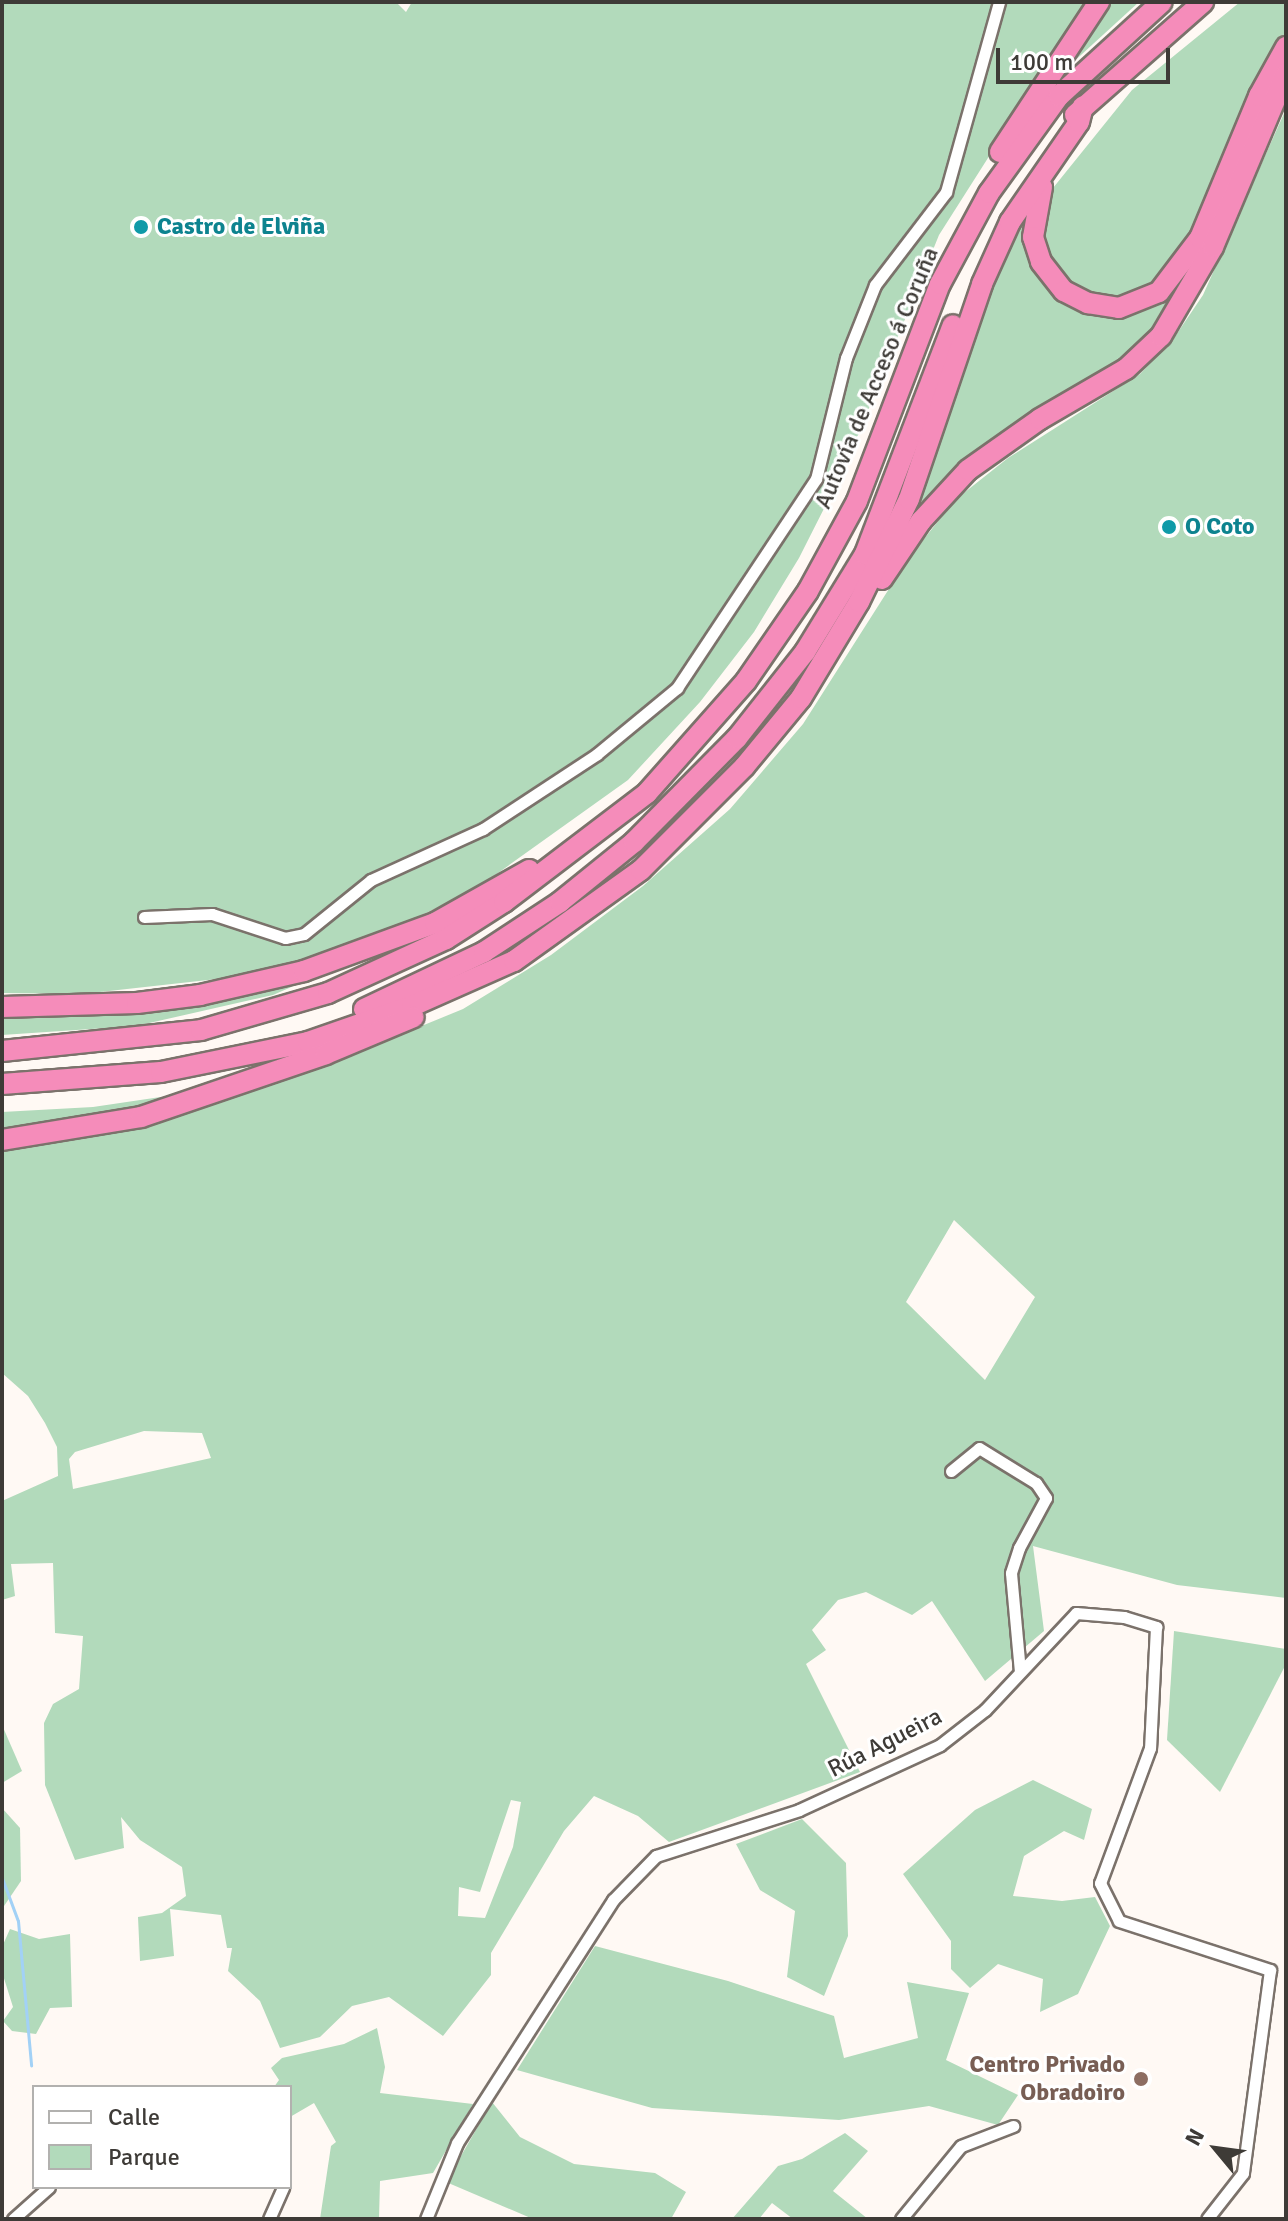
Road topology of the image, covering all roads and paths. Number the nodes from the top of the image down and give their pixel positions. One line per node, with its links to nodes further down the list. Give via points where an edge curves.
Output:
1 (999, 2): 12 (street, via 946,192 875,285 846,358 816,479 677,688 597,754 483,829 371,880 304,934 285,938 212,914)
2 (1099, 2): 9 (highway, via 967,205 946,247)
3 (1162, 2): 9 (highway, Autovía de Acceso á Coruña, via 1094,59 1022,143)
4 (1203, 2): 6 (highway, Autovía de Acceso á Coruña)
5 (1286, 47): 6 (highway, via 1189,258 1159,292 1119,308 1088,303 1052,279 1033,237 1034,211 1054,165 1120,86)
6 (1138, 54): 8 (highway, Autovía de Acceso á Coruña)
7 (1286, 74): 10 (highway, via 1213,247 1161,336 1126,369 1001,445 944,494)
8 (1083, 106): 10 (highway, Autovía de Acceso á Coruña, via 1079,122 1010,222 982,284 909,499 859,602); 16 (highway, Autovía de Acceso á Coruña, via 1029,172 966,291 865,554 805,652 737,738 634,842 560,902 484,952 404,993)
9 (940, 284): 11 (highway, Autovía de Acceso á Coruña, via 857,501 808,591 746,681)
10 (801, 698): 13 (highway, Autovía de Acceso á Coruña, via 744,767 641,870)
11 (647, 793): 14 (highway, via 478,900 348,958 200,995 70,1008); 15 (highway, Autovía de Acceso á Coruña, via 584,846 493,910 446,939 328,993 201,1030)
12 (144, 917)
13 (514, 961): 16 (highway, Autovía de Acceso á Coruña, via 412,1006 308,1042); 18 (highway, via 456,998 392,1028 231,1089 141,1117)
14 (2, 1007)
15 (2, 1051)
16 (213, 1062): 17 (highway, Autovía de Acceso á Coruña, via 161,1072)
17 (2, 1084)
18 (2, 1140)
19 (951, 1471): 20 (street, via 979,1448 1036,1483 1046,1498 1011,1573)
20 (1020, 1672): 26 (street, Rúa Agueira, via 985,1710 940,1745 799,1810 656,1856 613,1900 457,2143); 28 (street, Rúa Agueira, via 1076,1613 1124,1617 1156,1627 1150,1748 1100,1883 1119,1921 1270,1970 1243,2173)
21 (1013, 2126): 27 (street, via 961,2146)
22 (47, 2189): 24 (street)
23 (282, 2189): 25 (street)
24 (13, 2219)
25 (269, 2219)
26 (426, 2219)
27 (901, 2219)
28 (1207, 2219)

